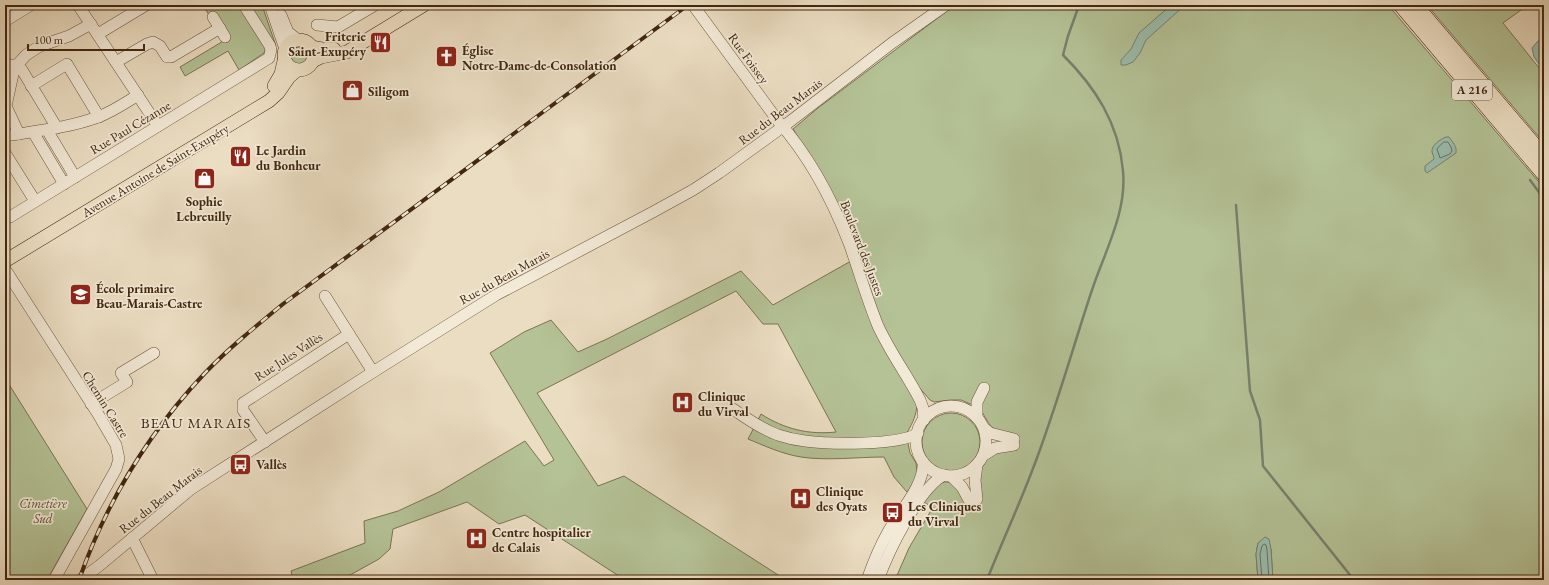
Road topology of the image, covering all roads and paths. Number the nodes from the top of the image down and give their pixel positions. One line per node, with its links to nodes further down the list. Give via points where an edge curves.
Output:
1 (30, 5): 15 (street)
2 (78, 5): 16 (street)
3 (146, 5): 18 (street)
4 (244, 5): 30 (street, Rue Paul Cézanne, via 271,54 264,61)
5 (270, 5): 21 (street)
6 (278, 5): 19 (street, via 288,32)
7 (376, 5): 17 (street, via 338,27)
8 (412, 5): 20 (main road, via 345,46 326,50)
9 (424, 5): 22 (main road, via 347,52)
10 (693, 5): 31 (street, Rue Foissey)
11 (946, 5): 31 (street, Rue du Beau Marais)
12 (1401, 5): 38 (highway, A 216)
13 (1415, 5): 37 (highway, A 216)
14 (213, 17): 23 (street, via 222,33 171,57 167,57 160,46 153,42)
15 (5, 21)
16 (91, 24): 18 (street); 25 (street, via 69,36 40,46)
17 (317, 26)
18 (98, 34): 23 (street)
19 (298, 40): 20 (main road); 21 (main road, via 291,42)
20 (311, 47): 22 (main road)
21 (284, 55): 26 (main road, via 290,68); 43 (main road, Avenue Antoine de Saint-Exupéry, via 279,79 263,96 33,237)
22 (313, 61): 26 (main road, via 306,68)
23 (116, 62): 28 (street)
24 (5, 65): 25 (street)
25 (17, 65): 27 (street); 34 (street, via 6,106)
26 (296, 70): 44 (main road, Avenue Antoine de Saint-Exupéry, via 269,101)
27 (31, 86): 29 (street, via 68,64); 32 (street)
28 (138, 95): 29 (street); 30 (street)
29 (99, 117): 32 (street)
30 (158, 126): 39 (street, Rue Paul Cézanne)
31 (783, 127): 49 (street, Rue du Beau Marais, via 693,190 496,295); 50 (street, Boulevard des Justes, via 804,155 827,195 849,245 882,335)
32 (52, 129): 33 (street); 39 (street)
33 (33, 132): 34 (street); 40 (street)
34 (19, 134): 35 (street)
35 (5, 136)
36 (5, 153): 41 (street)
37 (1544, 157)
38 (1544, 174)
39 (76, 176): 40 (street, Rue Paul Cézanne)
40 (64, 184): 41 (street, Rue Paul Cézanne)
41 (35, 201): 42 (street, Rue Paul Cézanne)
42 (10, 217)
43 (5, 251)
44 (5, 261)
45 (5, 269): 51 (street, Chemin Castre)
46 (325, 296): 47 (street)
47 (348, 334): 49 (street); 59 (street, Rue Jules Vallès, via 243,403 244,410)
48 (154, 353): 51 (street, via 121,373 127,382)
49 (373, 372): 59 (street, Rue du Beau Marais)
50 (911, 384): 52 (street, Boulevard des Justes, via 927,401); 56 (street, Boulevard des Justes, via 922,404)
51 (91, 404): 67 (street, Chemin Castre, via 116,445 119,459 116,469)
52 (946, 407): 53 (street); 56 (street, via 933,412)
53 (961, 408): 55 (street); 55 (street, via 984,388 977,402)
54 (733, 409): 60 (street, via 763,428 792,439 820,442)
55 (977, 418): 57 (street)
56 (924, 420): 58 (street)
57 (984, 428): 61 (street); 61 (street, via 1014,442 995,448)
58 (918, 433): 60 (street, via 905,439); 62 (street, via 916,444)
59 (265, 442): 65 (street, Rue du Beau Marais, via 191,489)
60 (879, 442): 62 (street, via 907,446)
61 (984, 455): 63 (street)
62 (921, 457): 64 (street, via 932,470); 70 (street, via 923,470 919,482 883,541)
63 (977, 465): 64 (street, via 964,474); 64 (street, via 974,500)
64 (947, 476): 71 (street, via 930,486 906,521 887,556)
65 (132, 538): 66 (street, Rue du Beau Marais); 69 (street)
66 (92, 576): 68 (street, Rue du Beau Marais)
67 (54, 580)
68 (80, 580)
69 (154, 580)
70 (867, 580)
71 (878, 580)

